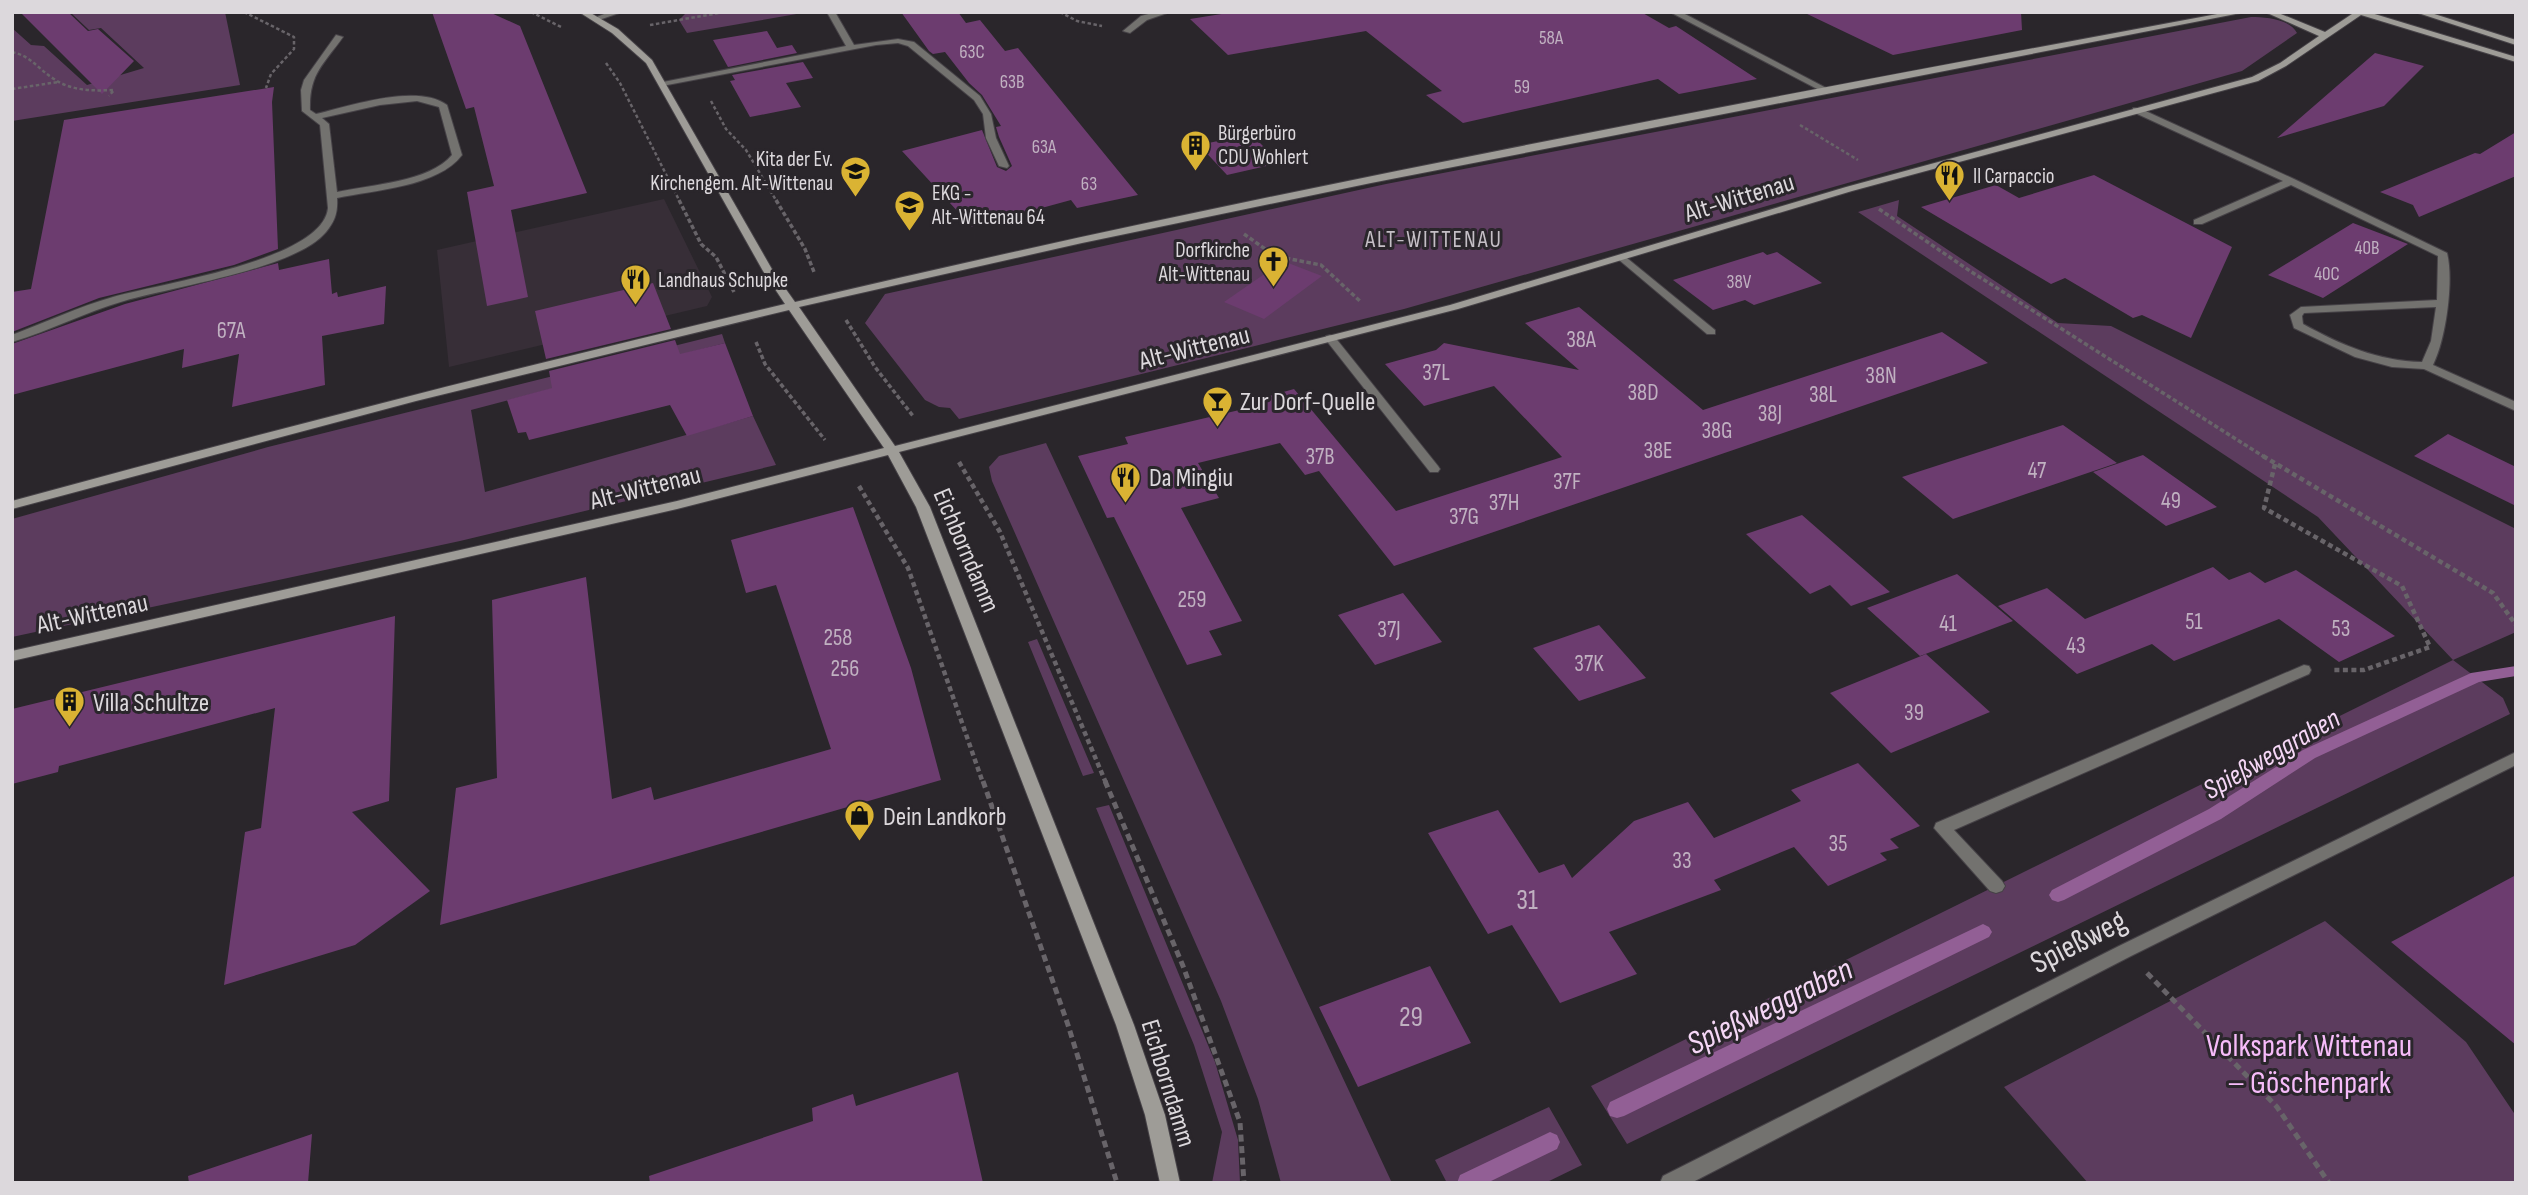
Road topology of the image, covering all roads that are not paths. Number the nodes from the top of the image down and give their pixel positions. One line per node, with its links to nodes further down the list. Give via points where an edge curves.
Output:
1 (583, 12): 10 (main road, Eichborndamm)
2 (618, 12): 10 (street)
3 (1166, 12): 11 (street, via 1144,18)
4 (1674, 12): 18 (street)
5 (2242, 12): 18 (main road)
6 (2269, 12): 12 (main road)
7 (2361, 12): 12 (main road, Alt-Wittenau); 16 (main road)
8 (2419, 12): 14 (main road)
9 (832, 14): 15 (street)
10 (597, 19): 17 (main road, Eichborndamm, via 634,46)
11 (1127, 31)
12 (2324, 35): 19 (main road, Alt-Wittenau, via 2282,67 2255,79)
13 (339, 37): 20 (street, via 305,90 306,111)
14 (2516, 43)
15 (851, 47): 17 (street); 21 (street, via 890,41 911,44 977,98 988,114 991,138)
16 (2516, 60)
17 (662, 83): 27 (main road, Eichborndamm)
18 (1826, 90): 27 (main road, via 1232,210)
19 (2136, 110): 22 (street); 25 (main road, Alt-Wittenau)
20 (314, 117): 23 (street, via 324,124); 23 (street, via 410,98 438,101 457,155 448,167 419,177)
21 (1004, 166)
22 (2291, 181): 24 (street); 26 (street, via 2443,255)
23 (330, 196): 30 (street, via 332,215 320,234 289,253 118,299)
24 (2198, 222)
25 (1622, 257): 28 (street); 29 (main road, Alt-Wittenau)
26 (2442, 303): 31 (street, via 2435,352); 31 (street, via 2318,307 2296,315 2298,326 2339,349 2368,360)
27 (792, 306): 33 (main road, Eichborndamm); 35 (main road, via 245,441)
28 (1712, 332)
29 (1330, 338): 33 (main road, Alt-Wittenau); 34 (street)
30 (12, 339)
31 (2426, 366): 32 (street)
32 (2516, 407)
33 (891, 449): 36 (main road, Alt-Wittenau, via 677,505); 40 (main road, Eichborndamm, via 946,561 1125,1025 1155,1115)
34 (1434, 469)
35 (12, 505)
36 (12, 656)
37 (2304, 670): 39 (street, via 1942,828)
38 (2516, 758): 41 (street, Spießweg)
39 (1996, 886)
40 (1170, 1183)
41 (1670, 1183)

